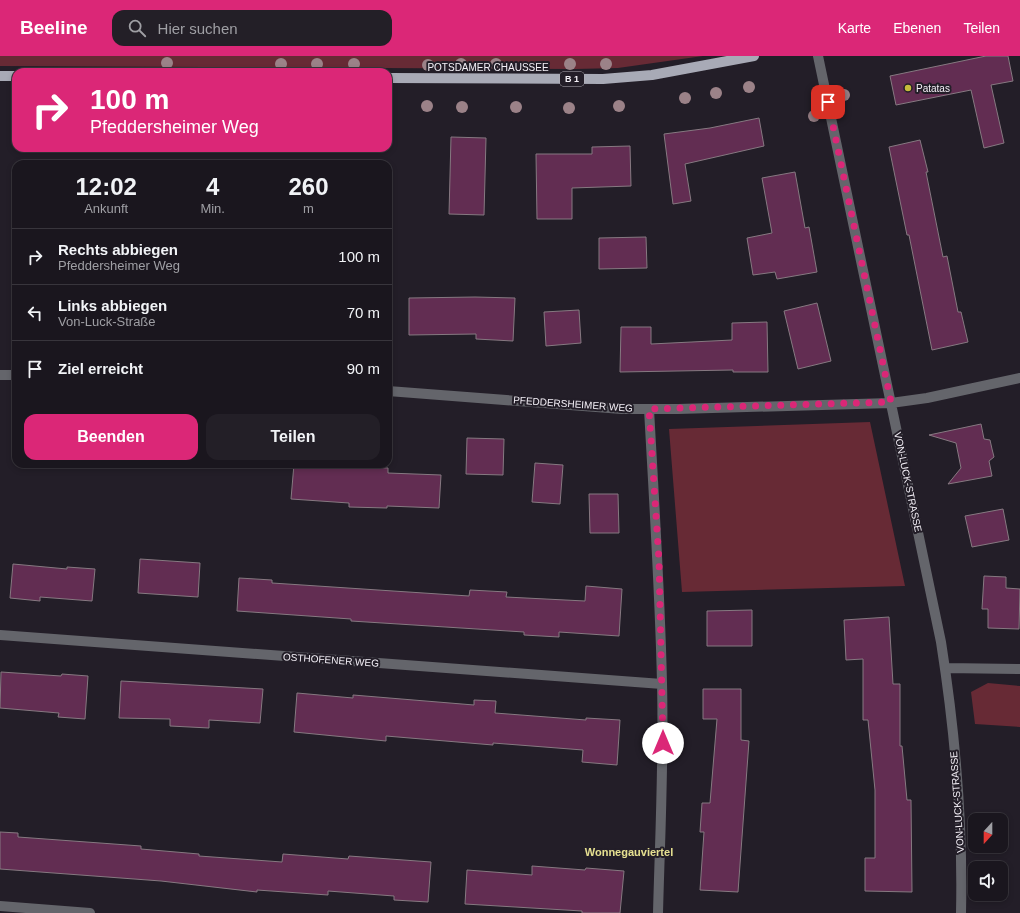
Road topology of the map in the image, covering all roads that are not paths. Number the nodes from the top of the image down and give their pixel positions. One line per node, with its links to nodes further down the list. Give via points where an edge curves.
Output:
1 (754, 56): 5 (main road, POTSDAMER CHAUSSEE / B 1, via 652,75 603,78)
2 (818, 56): 10 (street, VON-LUCK-STRASSE)
3 (0, 76): 4 (main road)
4 (12, 76)
5 (392, 78)
6 (0, 375): 7 (street)
7 (12, 375)
8 (1020, 378): 10 (street, PFEDDERSHEIMER WEG, via 927,398)
9 (392, 391): 11 (street, PFEDDERSHEIMER WEG)
10 (891, 402): 11 (street, PFEDDERSHEIMER WEG); 13 (street, VON-LUCK-STRASSE, via 927,568)
11 (649, 409): 15 (street, via 659,561)
12 (0, 635): 15 (street, OSTHOFENER WEG)
13 (945, 668): 14 (street); 19 (street, VON-LUCK-STRASSE, via 960,833)
14 (1020, 669)
15 (662, 684): 18 (street, via 663,759)
16 (0, 906): 17 (street)
17 (90, 913)
18 (658, 913)
19 (961, 913)

